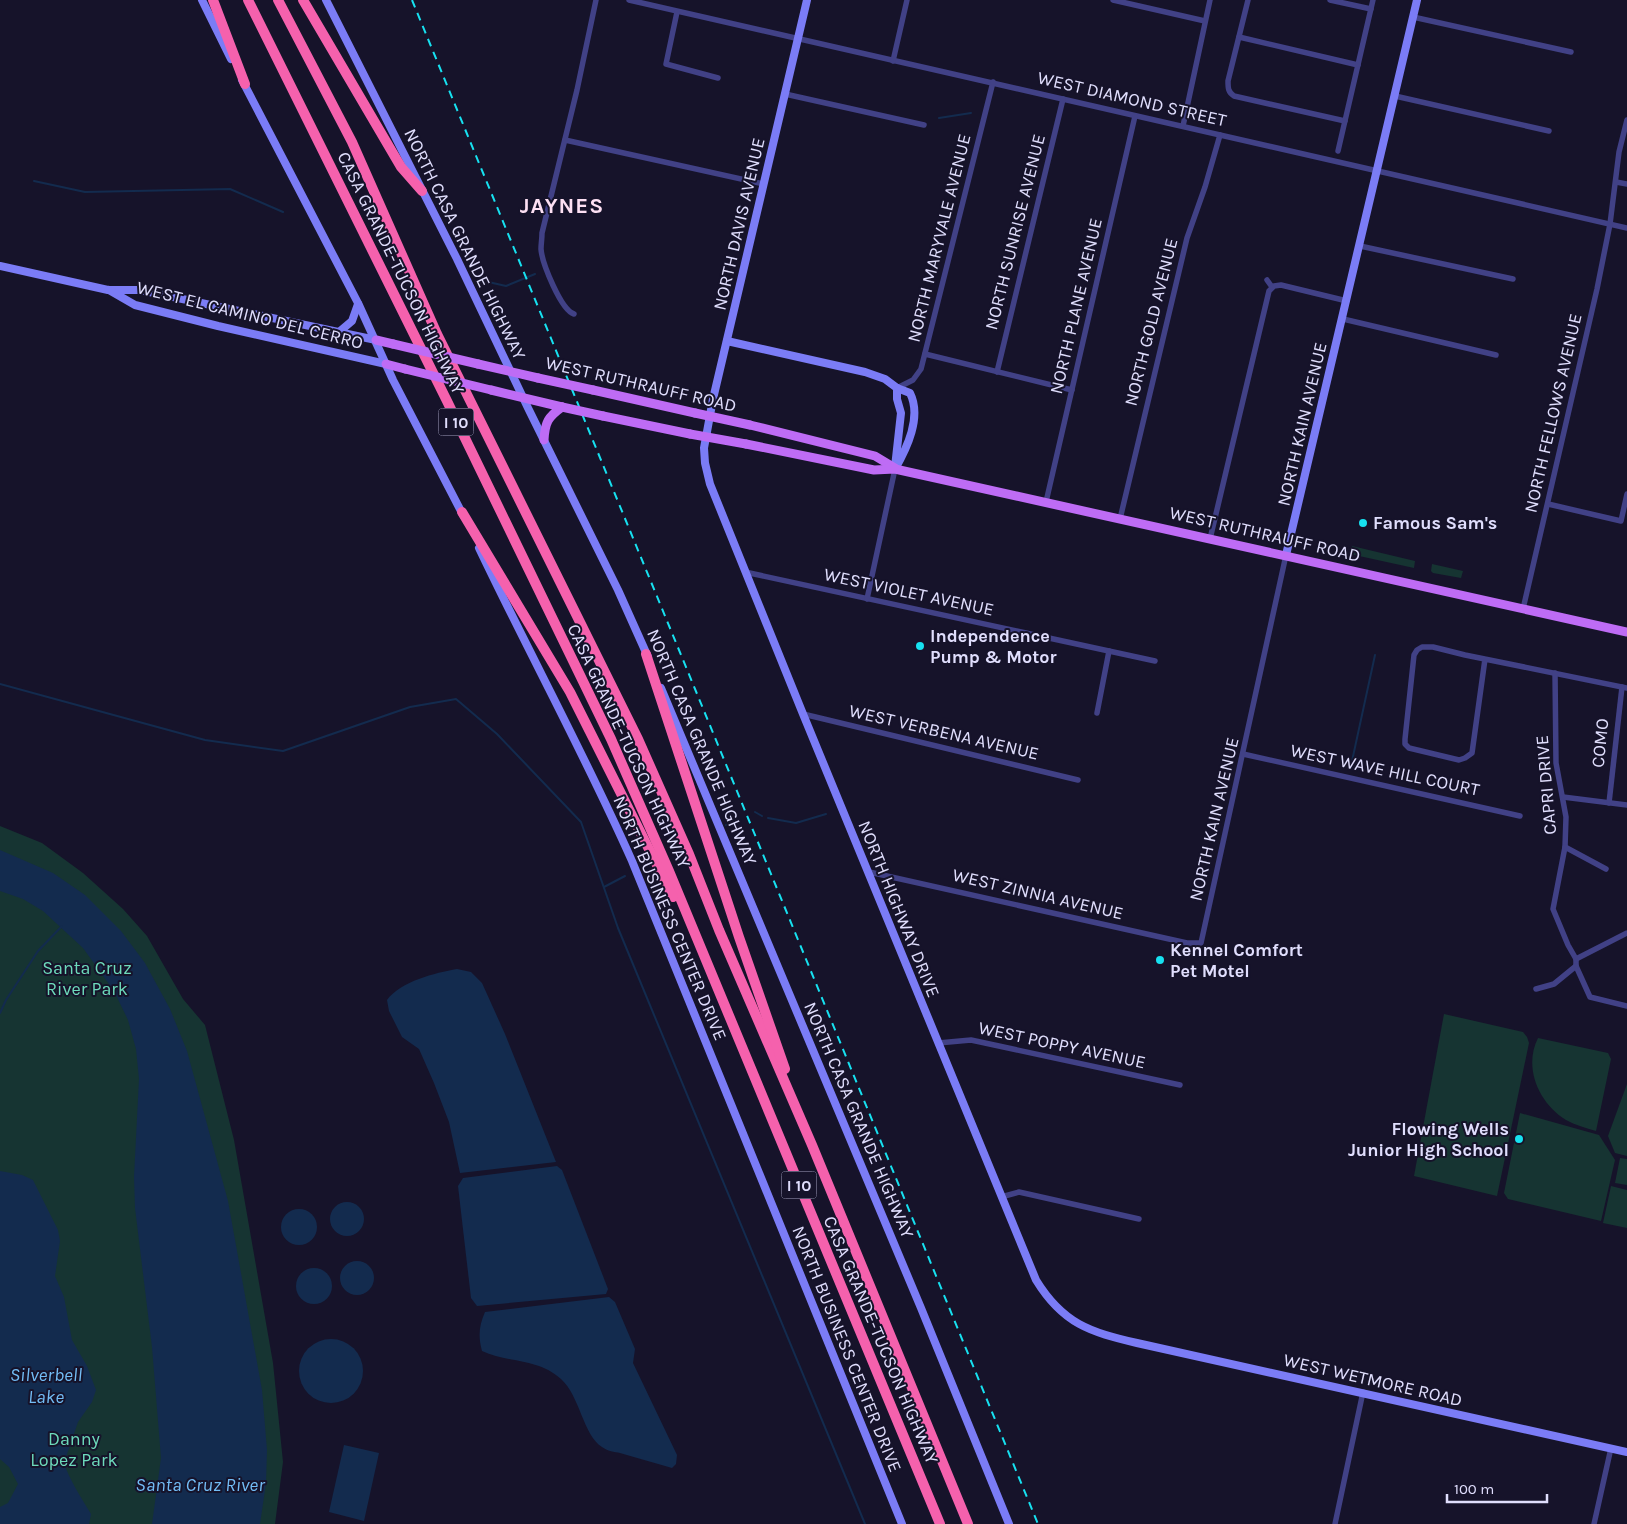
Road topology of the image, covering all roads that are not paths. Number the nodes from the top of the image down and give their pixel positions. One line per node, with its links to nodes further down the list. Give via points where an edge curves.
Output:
1 (202, 0): 28 (main road)
2 (213, 0): 28 (highway)
3 (248, 0): 104 (highway, CASA GRANDE-TUCSON HIGHWAY / I 10, via 611,739)
4 (278, 0): 110 (highway, CASA GRANDE-TUCSON HIGHWAY / I 10, via 352,142 437,334 638,739)
5 (303, 0): 45 (highway, via 401,167)
6 (326, 0): 45 (main road, NORTH CASA GRANDE HIGHWAY)
7 (596, 0): 39 (street)
8 (630, 0): 18 (street, WEST DIAMOND STREET)
9 (807, 0): 22 (main road, NORTH DAVIS AVENUE)
10 (907, 0): 24 (street)
11 (1113, 0): 20 (street)
12 (1210, 0): 20 (street)
13 (1248, 0): 21 (street)
14 (1330, 0): 17 (street)
15 (1373, 0): 17 (street)
16 (1418, 0): 19 (main road, NORTH KAIN AVENUE)
17 (1371, 9): 25 (street)
18 (677, 12): 22 (street, WEST DIAMOND STREET); 26 (street, via 666,64)
19 (1414, 17): 23 (street); 30 (main road, NORTH KAIN AVENUE)
20 (1205, 21): 36 (street)
21 (1239, 37): 25 (street); 34 (street, via 1228,81 1230,93)
22 (797, 39): 24 (street, WEST DIAMOND STREET); 29 (main road, NORTH DAVIS AVENUE)
23 (1571, 52)
24 (893, 61): 27 (street, WEST DIAMOND STREET)
25 (1358, 65): 34 (street)
26 (718, 78)
27 (993, 82): 31 (street, WEST DIAMOND STREET); 61 (street, NORTH MARYVALE AVENUE)
28 (245, 84): 55 (main road)
29 (785, 94): 35 (street); 43 (main road, NORTH DAVIS AVENUE)
30 (1395, 96): 37 (street); 41 (main road, NORTH KAIN AVENUE)
31 (1063, 99): 32 (street, WEST DIAMOND STREET); 65 (street, NORTH SUNRISE AVENUE)
32 (1135, 116): 36 (street, WEST DIAMOND STREET); 67 (street, NORTH PLANE AVENUE)
33 (1627, 120): 42 (street, NORTH FELLOWS AVENUE)
34 (1345, 121): 40 (street)
35 (924, 125)
36 (1183, 126): 38 (street, WEST DIAMOND STREET)
37 (1549, 130)
38 (1220, 135): 41 (street, WEST DIAMOND STREET); 77 (street, NORTH GOLD AVENUE, via 1206,188 1186,238)
39 (565, 140): 43 (street); 56 (street, via 542,233 541,250 544,264 563,304 569,313)
40 (1338, 151)
41 (1377, 171): 46 (street, WEST DIAMOND STREET); 48 (main road, NORTH KAIN AVENUE)
42 (1616, 182): 44 (street); 46 (street, NORTH FELLOWS AVENUE)
43 (764, 184): 60 (main road, NORTH DAVIS AVENUE)
44 (1627, 184)
45 (422, 191): 64 (main road, NORTH CASA GRANDE HIGHWAY)
46 (1610, 224): 47 (street, WEST DIAMOND STREET); 75 (street, NORTH FELLOWS AVENUE)
47 (1627, 228)
48 (1360, 246): 50 (street); 54 (main road, NORTH KAIN AVENUE)
49 (0, 266): 53 (main road, WEST EL CAMINO DEL CERRO)
50 (1513, 279)
51 (1267, 280): 52 (street)
52 (1272, 288): 54 (street, via 1281,285); 78 (street, via 1268,293)
53 (108, 290): 58 (main road, WEST EL CAMINO DEL CERRO, via 140,290); 63 (main road, WEST EL CAMINO DEL CERRO, via 135,305)
54 (1347, 302): 57 (main road, NORTH KAIN AVENUE)
55 (358, 303): 58 (main road, via 352,321); 59 (main road)
56 (574, 314)
57 (1342, 319): 62 (street); 79 (main road, NORTH KAIN AVENUE)
58 (339, 332): 59 (main road, WEST EL CAMINO DEL CERRO)
59 (376, 340): 63 (main road, NORTH BUSINESS CENTER DRIVE); 64 (main road, WEST RUTHRAUFF ROAD, bridge)
60 (727, 341): 66 (main road, via 865,372 885,379); 71 (main road, NORTH DAVIS AVENUE)
61 (925, 354): 65 (street); 66 (street, NORTH MARYVALE AVENUE, via 916,378)
62 (1496, 356)
63 (386, 364): 68 (main road, WEST RUTHRAUFF ROAD, bridge); 76 (main road, NORTH BUSINESS CENTER DRIVE)
64 (512, 372): 68 (main road, NORTH CASA GRANDE HIGHWAY); 72 (main road, WEST RUTHRAUFF ROAD, bridge, via 875,456)
65 (997, 372): 67 (street)
66 (897, 388): 72 (main road, via 901,414); 72 (main road, via 910,393 914,409 907,449)
67 (1072, 390): 74 (street, NORTH PLANE AVENUE)
68 (523, 398): 69 (main road, WEST RUTHRAUFF ROAD); 70 (main road, NORTH CASA GRANDE HIGHWAY)
69 (557, 407): 70 (main road, via 548,418); 72 (main road, WEST RUTHRAUFF ROAD, bridge, via 874,470)
70 (544, 440): 85 (main road, NORTH CASA GRANDE HIGHWAY)
71 (704, 456): 80 (main road, NORTH HIGHWAY DRIVE, via 710,484)
72 (895, 469): 74 (main road, WEST RUTHRAUFF ROAD); 81 (street)
73 (1627, 494): 75 (street, via 1621,521)
74 (1046, 502): 77 (main road, WEST RUTHRAUFF ROAD)
75 (1548, 504): 82 (street, NORTH FELLOWS AVENUE)
76 (462, 512): 104 (highway, via 570,692); 117 (main road, NORTH BUSINESS CENTER DRIVE, via 608,806)
77 (1120, 518): 78 (main road, WEST RUTHRAUFF ROAD)
78 (1210, 539): 79 (main road, WEST RUTHRAUFF ROAD)
79 (1286, 555): 82 (main road, WEST RUTHRAUFF ROAD); 92 (street, NORTH KAIN AVENUE)
80 (745, 572): 81 (street, WEST VIOLET AVENUE); 91 (main road, NORTH HIGHWAY DRIVE)
81 (867, 599): 84 (street, WEST VIOLET AVENUE)
82 (1523, 609): 83 (main road, WEST RUTHRAUFF ROAD)
83 (1627, 632)
84 (1108, 651): 87 (street, WEST VIOLET AVENUE); 90 (street)
85 (646, 654): 110 (highway); 120 (main road, NORTH CASA GRANDE HIGHWAY)
86 (1485, 659): 86 (street, via 1473,749 1468,759 1459,760 1404,748 1414,655 1421,645); 88 (street)
87 (1155, 662)
88 (1555, 673): 89 (street); 94 (street, CAPRI DRIVE, via 1556,763)
89 (1624, 688): 95 (street, COMO)
90 (1096, 713)
91 (803, 714): 93 (street, WEST VERBENA AVENUE); 100 (main road, NORTH HIGHWAY DRIVE)
92 (1243, 754): 97 (street, WEST WAVE HILL COURT); 102 (street, NORTH KAIN AVENUE)
93 (1078, 780)
94 (1563, 797): 95 (street); 98 (street, CAPRI DRIVE)
95 (1609, 803): 96 (street)
96 (1627, 805)
97 (1520, 816)
98 (1565, 847): 99 (street); 103 (street, CAPRI DRIVE, via 1553,910)
99 (1606, 869)
100 (869, 872): 102 (street, WEST ZINNIA AVENUE, via 1187,943); 108 (main road, NORTH HIGHWAY DRIVE)
101 (1627, 933): 103 (street)
102 (1202, 943)
103 (1576, 959): 105 (street, CAPRI DRIVE)
104 (708, 964): 118 (highway, CASA GRANDE-TUCSON HIGHWAY / I 10)
105 (1576, 966): 106 (street, via 1554,984); 107 (street, CAPRI DRIVE, via 1590,997)
106 (1536, 990)
107 (1627, 1006)
108 (938, 1043): 109 (street, WEST POPPY AVENUE, via 970,1040); 111 (main road, NORTH HIGHWAY DRIVE)
109 (1180, 1085)
110 (802, 1122): 119 (highway, CASA GRANDE-TUCSON HIGHWAY / I 10)
111 (1001, 1197): 112 (street, via 1019,1192); 113 (main road, NORTH HIGHWAY DRIVE, via 1036,1280 1049,1300 1092,1332)
112 (1139, 1219)
113 (1113, 1337): 114 (main road, WEST WETMORE ROAD)
114 (1363, 1392): 115 (main road, WEST WETMORE ROAD); 121 (street)
115 (1611, 1448): 116 (main road, WEST WETMORE ROAD); 122 (street)
116 (1627, 1452)
117 (902, 1524)
118 (940, 1524)
119 (968, 1524)
120 (1009, 1524)
121 (1335, 1524)
122 (1594, 1524)

